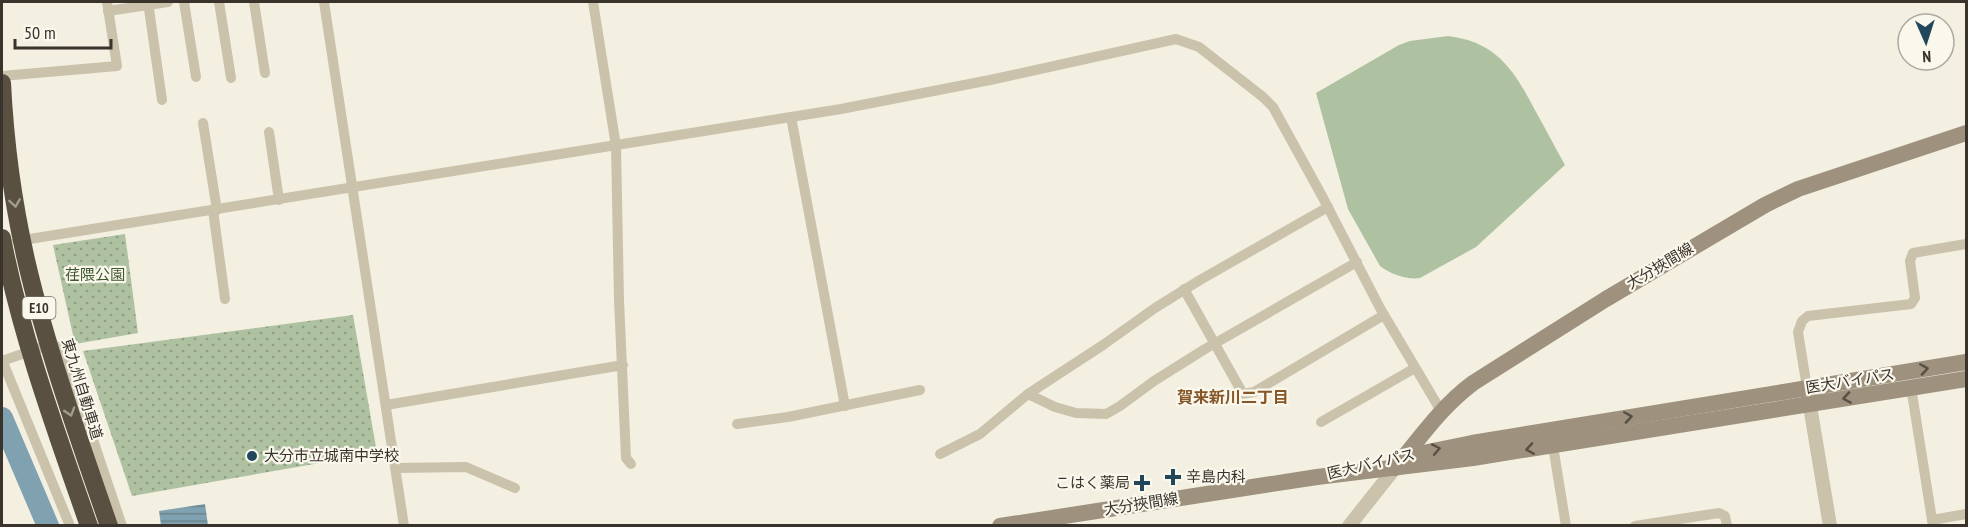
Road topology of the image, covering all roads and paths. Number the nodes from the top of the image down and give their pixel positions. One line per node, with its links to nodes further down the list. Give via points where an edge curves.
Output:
1 (168, 2): 7 (street)
2 (184, 2): 11 (street)
3 (219, 2): 12 (street)
4 (254, 2): 9 (street)
5 (324, 2): 20 (street)
6 (593, 2): 19 (street)
7 (148, 3): 8 (street); 14 (street)
8 (107, 6): 10 (street, via 117,66)
9 (266, 73)
10 (2, 76)
11 (196, 77)
12 (231, 78)
13 (2, 83): 57 (highway, 東九州自動車道 / E10, one-way to 57, bridge, via 11,176 27,264 70,416)
14 (162, 100)
15 (791, 117): 19 (street); 22 (street, via 990,80 1176,39 1199,46 1269,102); 42 (street)
16 (203, 123): 23 (street)
17 (269, 132): 21 (street)
18 (1966, 133): 43 (main road, 大分挾間線, via 1798,189 1765,205 1492,370)
19 (616, 146): 20 (street); 34 (street)
20 (352, 188): 21 (street); 41 (street)
21 (279, 200): 23 (street)
22 (1328, 207): 27 (street); 28 (street)
23 (215, 210): 25 (street); 29 (street)
24 (2, 238): 56 (highway, E10, bridge, via 18,308)
25 (2, 243)
26 (1966, 244): 40 (street, via 1913,253 1910,261 1916,298 1911,304 1808,316 1802,321 1798,332)
27 (1357, 262): 30 (street); 31 (street)
28 (1184, 290): 31 (street); 39 (street)
29 (225, 299)
30 (1384, 315): 31 (street, via 1247,394 1243,394); 35 (street)
31 (1215, 344): 39 (street, via 1106,414 1076,413)
32 (2, 361): 55 (street); 58 (street, via 48,345 64,353)
33 (1966, 362): 40 (main road, 医大バイパス, one-way to 33)
34 (623, 365): 41 (street); 49 (street, via 626,458)
35 (1416, 368): 43 (street); 44 (street)
36 (1966, 378): 37 (main road, 医大バイパス)
37 (1911, 387): 40 (main road, 医大バイパス, one-way to 40); 54 (street)
38 (920, 390): 42 (street)
39 (1028, 394): 47 (street, via 980,434)
40 (1809, 396): 46 (main road, 医大バイパス); 65 (street)
41 (386, 405): 50 (street)
42 (845, 406): 45 (street)
43 (1441, 411): 48 (main road, 大分挾間線)
44 (1322, 422)
45 (737, 424)
46 (1552, 438): 48 (main road, 医大バイパス, via 1472,442); 62 (street)
47 (939, 454)
48 (1400, 462): 51 (main road, 医大バイパス); 61 (street)
49 (630, 464)
50 (396, 468): 52 (street, via 466,467); 59 (street)
51 (1317, 477): 60 (main road, 大分挾間線)
52 (515, 488)
53 (1966, 514): 54 (street)
54 (1932, 523)
55 (70, 525)
56 (89, 525)
57 (109, 525)
58 (122, 525)
59 (404, 525)
60 (1000, 525)
61 (1349, 525)
62 (1566, 525)
63 (1635, 525): 64 (street, via 1719,513 1725,516)
64 (1727, 525)
65 (1830, 525)

